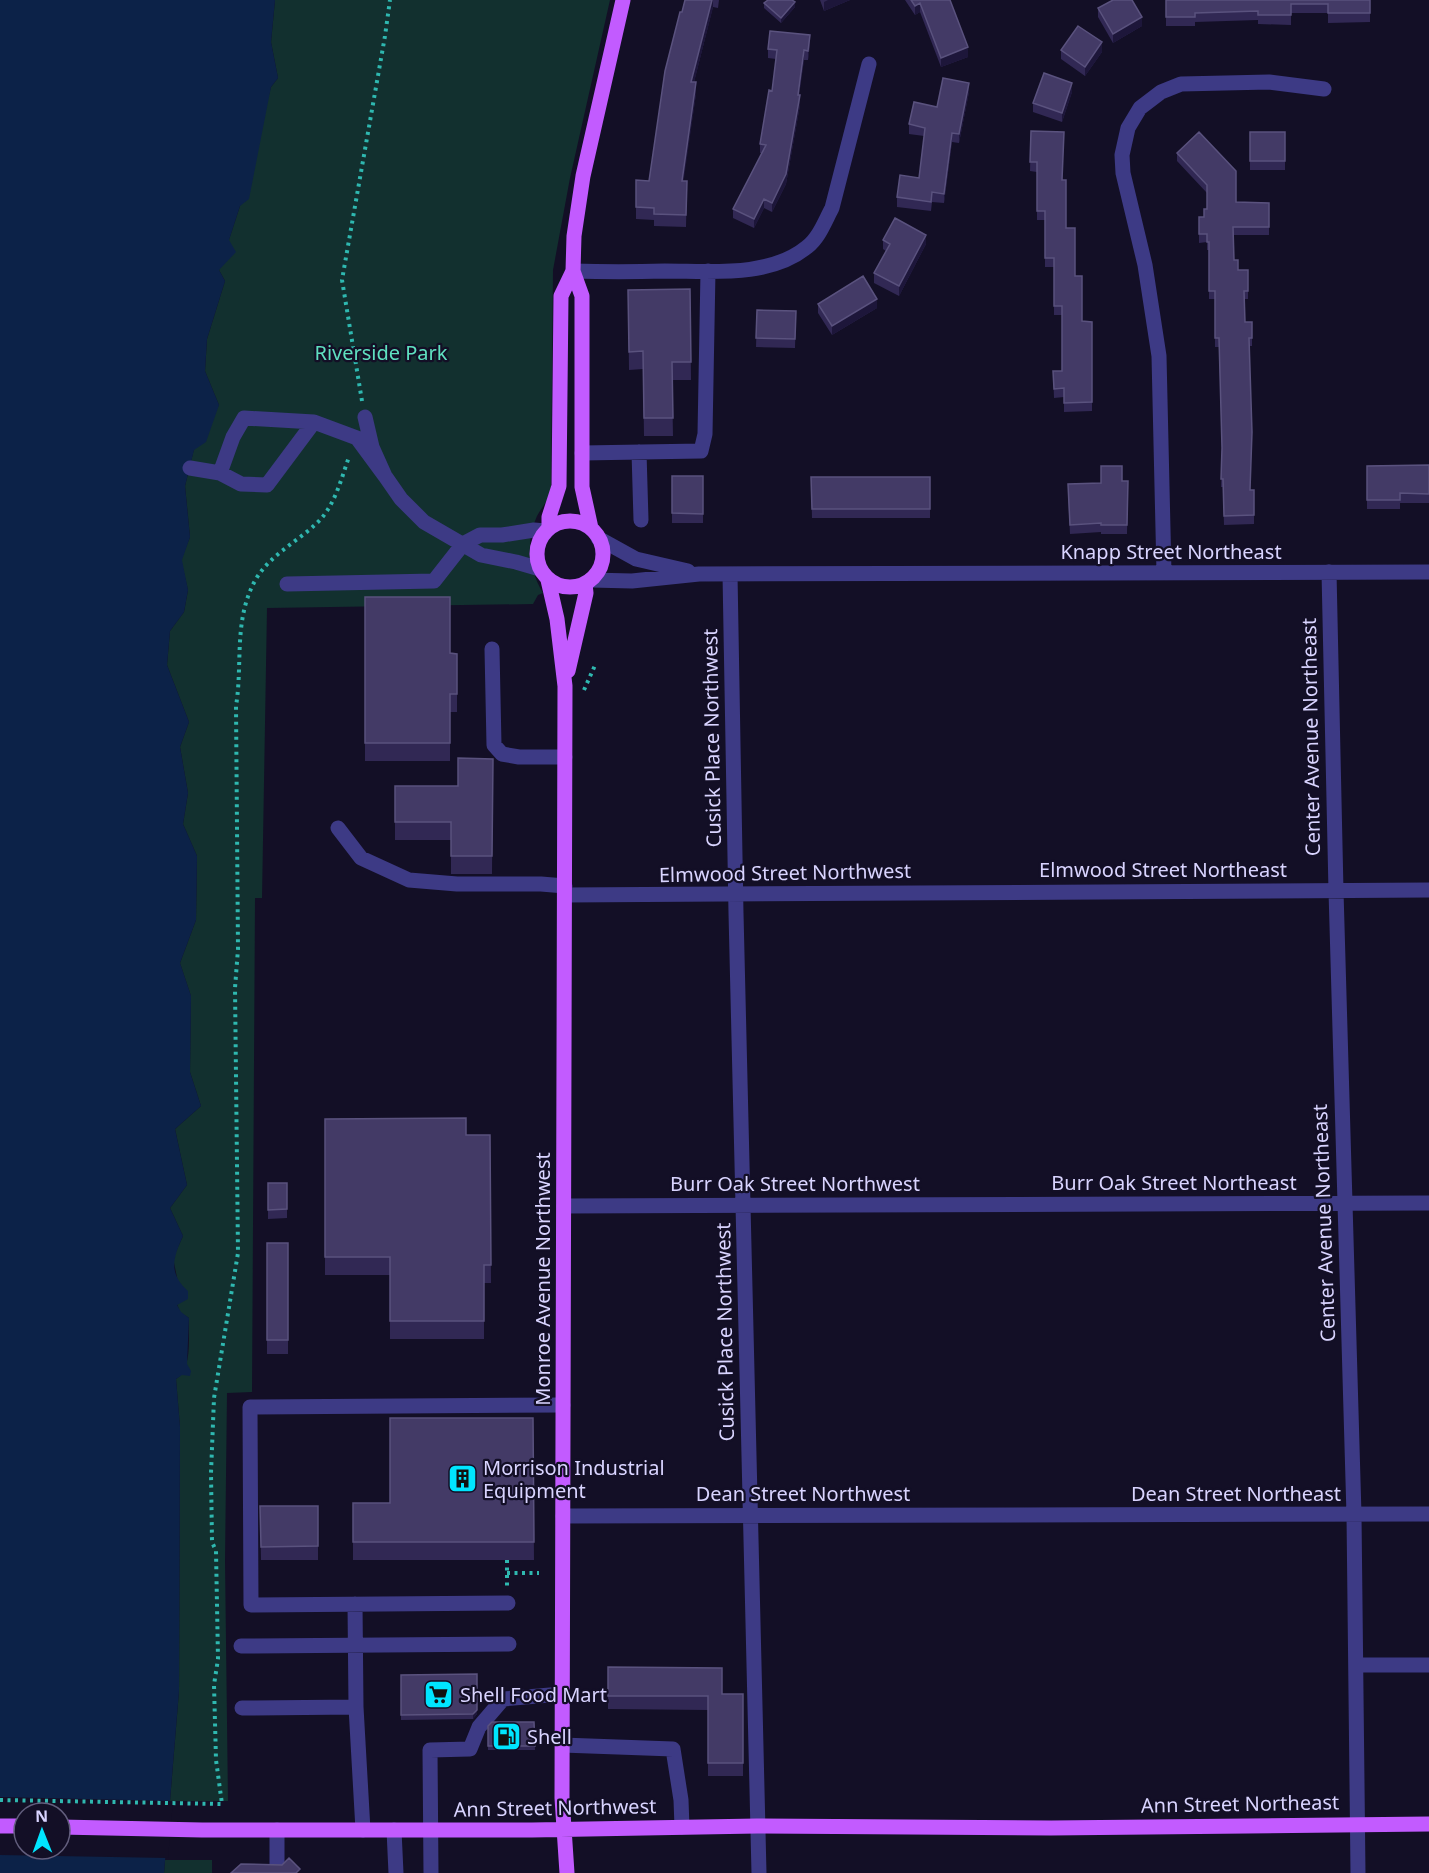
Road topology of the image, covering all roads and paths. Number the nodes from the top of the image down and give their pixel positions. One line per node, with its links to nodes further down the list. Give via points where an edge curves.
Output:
1 (390, 0): 7 (path, via 342,280)
2 (623, 0): 5 (main road, via 583,176)
3 (869, 64): 6 (street, via 832,208 809,246 789,259 764,266)
4 (1324, 89): 22 (street, via 1269,82 1181,84 1161,92 1140,108 1128,128 1123,173 1145,265 1159,356)
5 (573, 271): 6 (street); 11 (main road, via 561,296); 12 (main road, via 582,296)
6 (708, 272): 10 (street, via 705,434 701,451)
7 (365, 417): 15 (street, via 372,447)
8 (315, 422): 9 (street); 14 (street, via 267,485 241,484); 14 (street, via 244,418 232,437)
9 (357, 438): 15 (street); 62 (path, via 331,504 318,522 275,556 256,579 244,606 240,634 235,988 238,1253 214,1398 211,1473 218,1659 214,1685 216,1760 222,1804)
10 (639, 452): 12 (street); 16 (street)
11 (560, 453): 12 (main road); 17 (main road, via 560,486)
12 (582, 453): 18 (main road, via 582,494)
13 (190, 468): 14 (street)
14 (220, 473)
15 (385, 476): 19 (street, via 424,522)
16 (641, 520)
17 (547, 530): 18 (main road, via 575,521); 19 (street, via 480,535); 25 (main road, via 537,546 537,562)
18 (595, 533): 23 (street, via 636,558); 26 (main road, via 603,555 602,565)
19 (463, 544): 25 (street, via 481,555 516,562); 27 (street, via 434,581)
20 (1329, 572): 21 (street, Knapp Street Northeast); 22 (street, Knapp Street Northeast); 34 (street, Center Avenue Northeast)
21 (1429, 572)
22 (1164, 573): 24 (street, Knapp Street Northeast)
23 (699, 574): 24 (street, Knapp Street Northeast); 26 (street)
24 (730, 574): 36 (street, Cusick Place Northwest)
25 (544, 575): 26 (main road, via 556,585 566,587); 29 (main road, Monroe Avenue Northwest, via 558,619)
26 (588, 582): 29 (main road, Monroe Avenue Northwest)
27 (287, 584)
28 (492, 649): 30 (street, via 494,745 502,754 519,757)
29 (565, 686): 30 (main road, Monroe Avenue Northwest)
30 (565, 757): 33 (main road, Monroe Avenue Northwest)
31 (338, 828): 33 (street, Elmwood Street Northwest, via 361,858 409,880)
32 (1429, 890): 34 (street, Elmwood Street Northeast)
33 (565, 891): 36 (street, Elmwood Street Northwest); 41 (main road, Monroe Avenue Northwest)
34 (1336, 891): 35 (street, Elmwood Street Northeast); 39 (street, Center Avenue Northeast)
35 (1006, 892): 36 (street, Elmwood Street Northwest)
36 (736, 895): 40 (street, Cusick Place Northwest)
37 (1429, 1203): 39 (street, Burr Oak Street Northeast)
38 (1026, 1204): 39 (street, Burr Oak Street Northeast); 40 (street, Burr Oak Street Northwest)
39 (1345, 1204): 46 (street, Center Avenue Northeast)
40 (743, 1205): 41 (street, Burr Oak Street Northwest); 45 (street, Cusick Place Northwest)
41 (564, 1206): 42 (main road, Monroe Avenue Northwest)
42 (563, 1405): 47 (main road, Monroe Avenue Northwest); 52 (street, via 250,1407 251,1605)
43 (1042, 1514): 45 (street, Dean Street Northwest); 46 (street, Dean Street Northeast)
44 (1429, 1514): 46 (street, Dean Street Northeast)
45 (750, 1515): 47 (street, Dean Street Northwest); 65 (street, Cusick Place Northwest)
46 (1354, 1515): 56 (street, Center Avenue Northeast)
47 (563, 1516): 58 (main road, Monroe Avenue Northwest)
48 (507, 1560): 49 (path)
49 (507, 1573): 50 (path); 51 (path)
50 (539, 1573)
51 (508, 1603): 52 (street)
52 (355, 1604): 54 (street)
53 (509, 1644): 54 (street)
54 (355, 1645): 55 (street); 59 (street)
55 (241, 1646)
56 (1356, 1665): 57 (street); 63 (street, Center Avenue Northeast)
57 (1429, 1665)
58 (562, 1694): 61 (main road, Monroe Avenue Northwest); 72 (street, via 503,1699 480,1727 470,1749 430,1750)
59 (356, 1707): 60 (street); 70 (street)
60 (242, 1708)
61 (562, 1745): 67 (street, via 673,1749); 73 (main road, Monroe Avenue Northwest)
62 (0, 1800)
63 (1357, 1824): 64 (main road, Ann Street Northeast); 68 (main road, Ann Street Northeast); 79 (street, Center Avenue Northeast)
64 (1429, 1824)
65 (757, 1826): 67 (main road, Ann Street Northwest); 68 (main road, Ann Street Northwest); 78 (street, Cusick Place Northwest)
66 (72, 1827): 69 (main road, Ann Street Northwest)
67 (682, 1827): 73 (main road, Ann Street Northwest)
68 (1051, 1828)
69 (277, 1830): 70 (main road, Ann Street Northwest); 74 (street)
70 (363, 1830): 71 (main road, Ann Street Northwest)
71 (394, 1830): 72 (main road, Ann Street Northwest); 75 (street)
72 (430, 1830): 73 (main road, Ann Street Northwest); 76 (street)
73 (564, 1830): 77 (main road, Monroe Avenue Northwest)
74 (279, 1873)
75 (396, 1873)
76 (431, 1873)
77 (567, 1873)
78 (759, 1873)
79 (1358, 1873)

